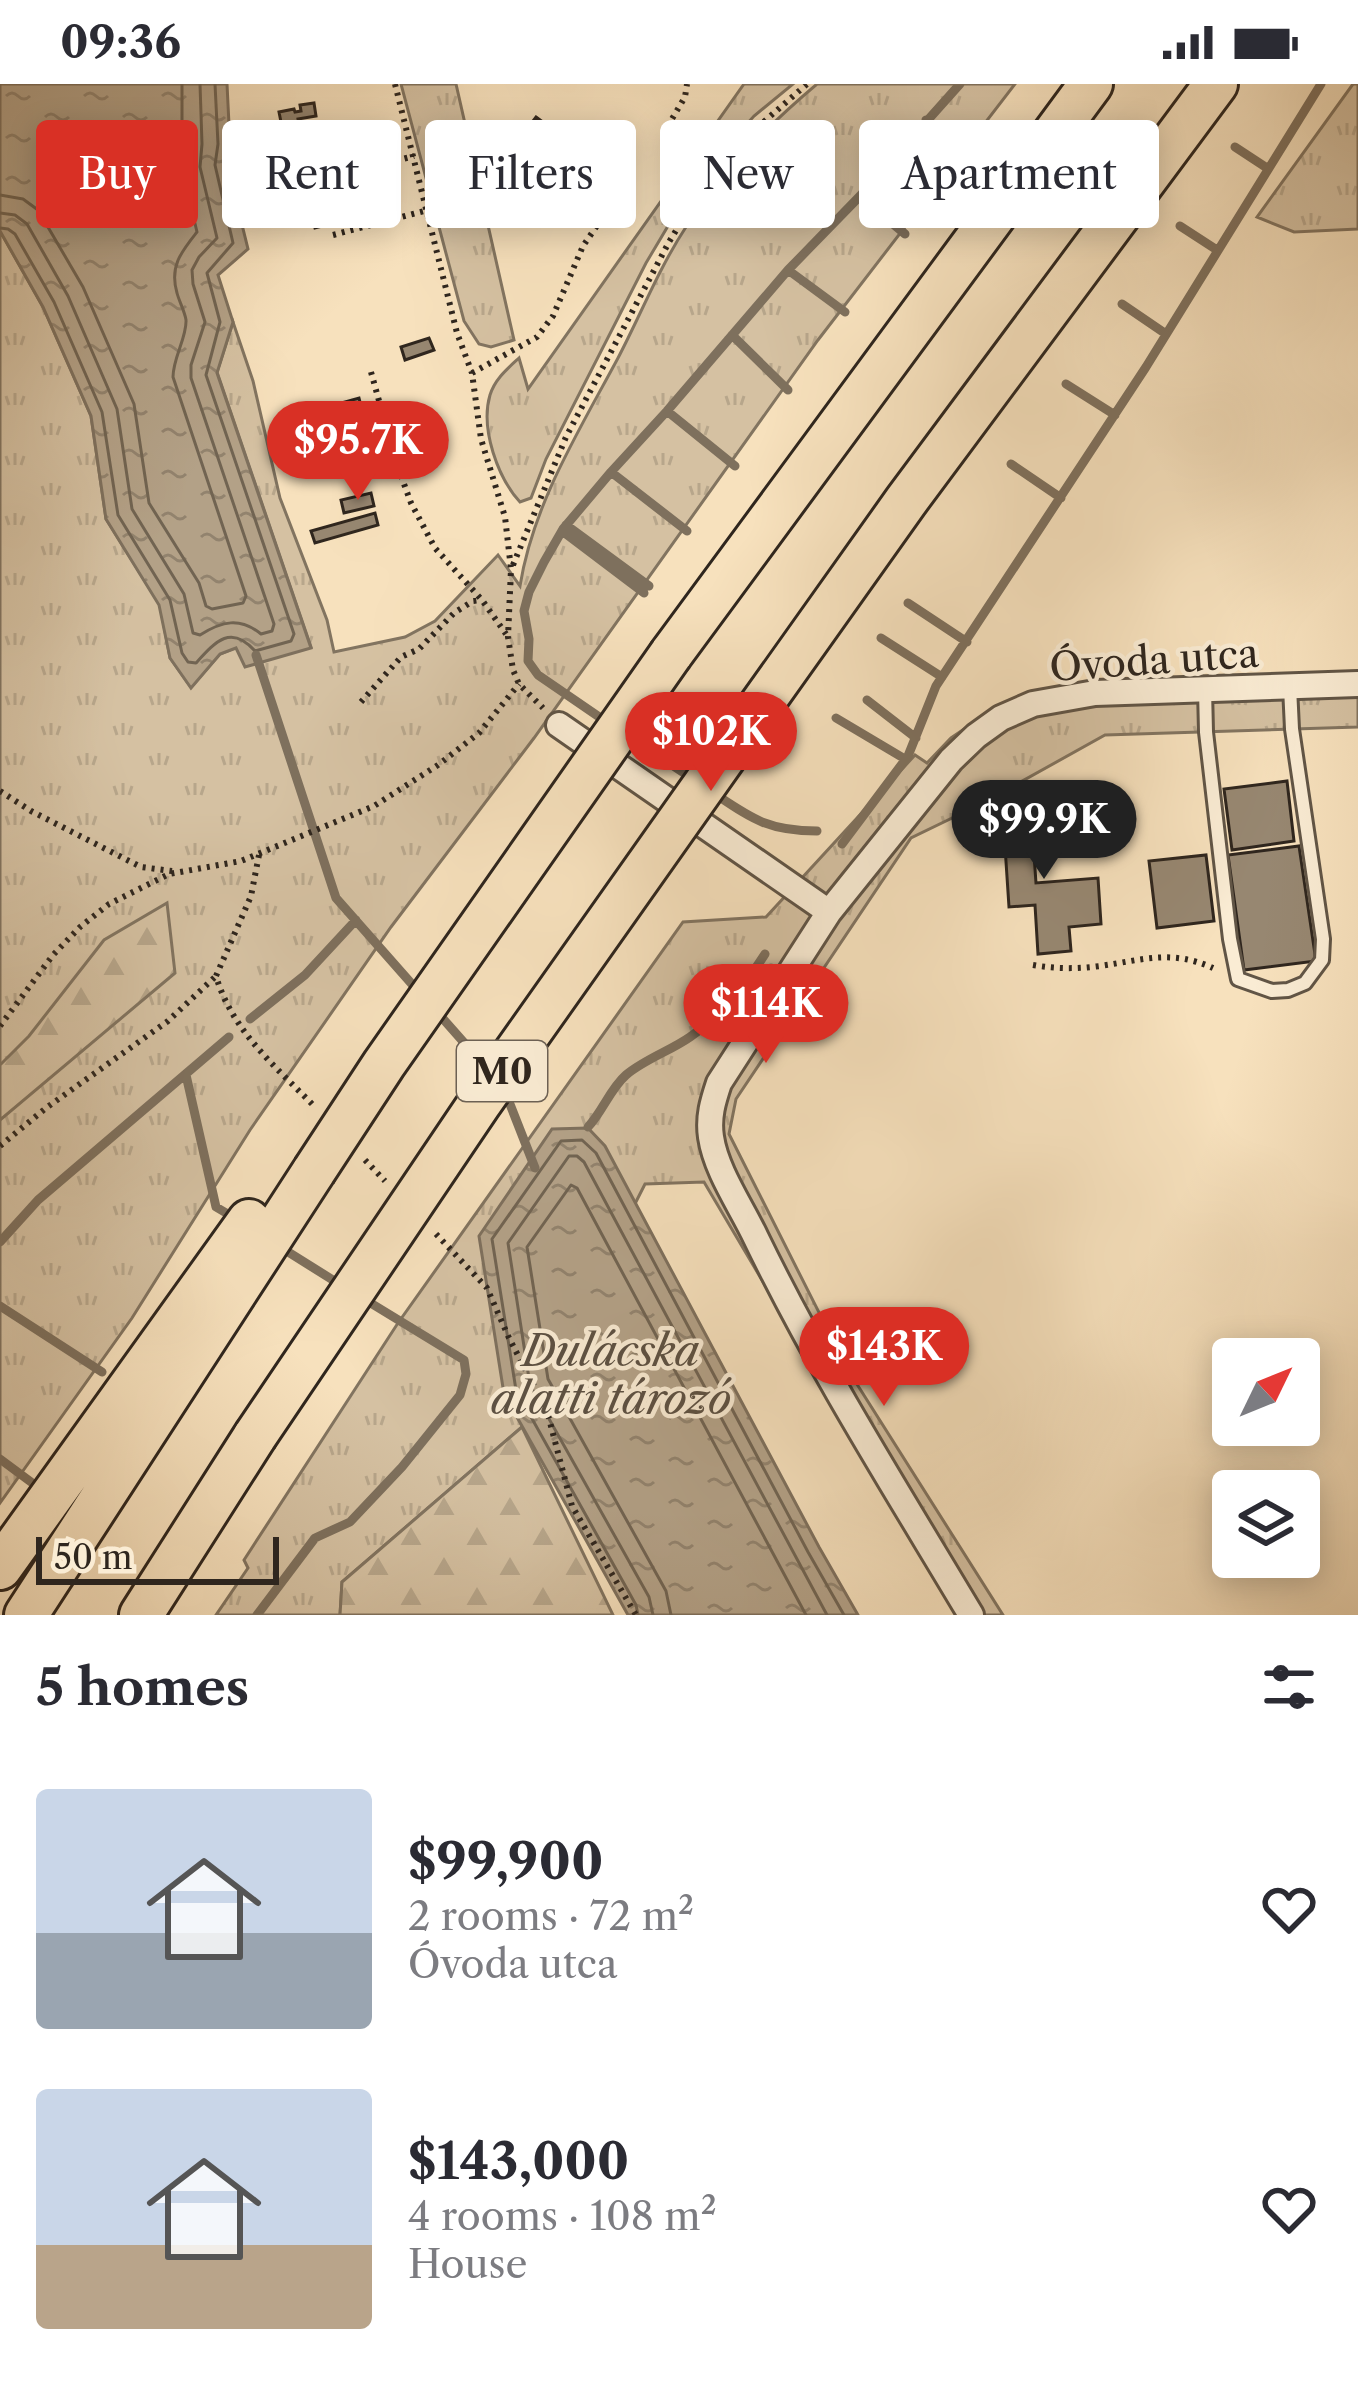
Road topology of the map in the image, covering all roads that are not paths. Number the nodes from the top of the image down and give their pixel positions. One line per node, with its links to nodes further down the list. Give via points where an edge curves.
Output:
1 (1091, 84): 8 (highway, M0, bridge, via 671,654 384,1064 288,1166)
2 (1216, 84): 11 (highway, M0, bridge, via 906,501 479,1104)
3 (1358, 684): 4 (street, Óvoda utca)
4 (1290, 687): 5 (street, Óvoda utca); 5 (lane, via 1322,960 1305,983 1272,991 1238,979)
5 (1205, 689): 7 (street, Óvoda utca, via 1095,693 1001,718 951,760)
6 (559, 725): 7 (street)
7 (829, 912): 12 (street, Óvoda utca, via 719,1083 711,1140 777,1282)
8 (163, 1371): 9 (highway); 10 (highway)
9 (0, 1568)
10 (26, 1615)
11 (141, 1615)
12 (971, 1615)

